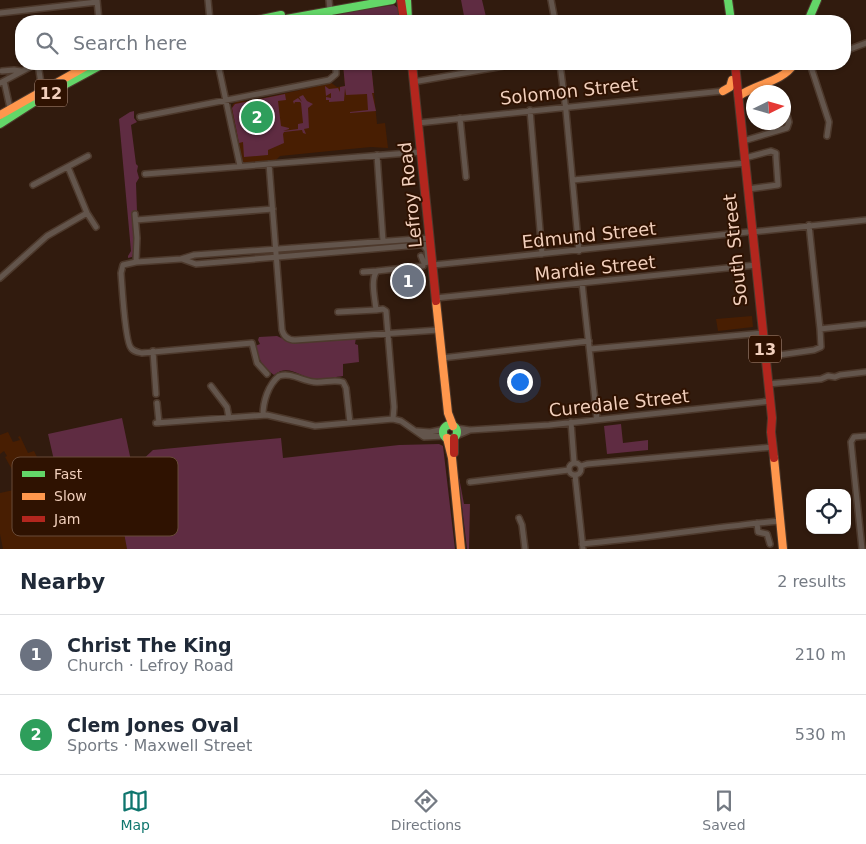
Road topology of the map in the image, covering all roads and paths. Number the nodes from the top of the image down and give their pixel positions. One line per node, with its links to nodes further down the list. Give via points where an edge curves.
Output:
1 (208, 0): 14 (street)
2 (356, 0): 11 (main road)
3 (392, 0): 11 (main road)
4 (402, 0): 17 (main road)
5 (407, 0): 18 (main road)
6 (552, 0): 19 (street)
7 (724, 0): 20 (main road)
8 (728, 0): 21 (main road)
9 (817, 0): 22 (main road)
10 (97, 1): 12 (street); 13 (street)
11 (330, 6): 15 (main road); 16 (main road)
12 (0, 13)
13 (98, 15)
14 (209, 15)
15 (283, 15)
16 (297, 15)
17 (403, 15)
18 (408, 15)
19 (554, 15)
20 (726, 15)
21 (730, 15)
22 (811, 15)
23 (866, 44): 24 (street)
24 (851, 49)
25 (25, 70): 39 (street)
26 (38, 70): 42 (street)
27 (79, 70): 42 (main road, 12)
28 (91, 70): 52 (main road, 12)
29 (219, 70): 44 (street)
30 (336, 70): 44 (street, via 331,79)
31 (412, 70): 41 (main road, Lefroy Road)
32 (482, 70): 41 (street)
33 (561, 70): 45 (street)
34 (733, 70): 43 (main road)
35 (784, 70): 43 (main road, Solomon Street)
36 (790, 70): 43 (main road, Solomon Street, via 750,88)
37 (813, 70): 54 (street, via 829,122)
38 (2, 71): 39 (street)
39 (21, 72): 40 (street)
40 (2, 82): 46 (street)
41 (413, 82): 51 (main road, Lefroy Road)
42 (42, 90): 46 (main road, 12)
43 (732, 90): 45 (street, Solomon Street); 55 (main road, South Street, via 736,95)
44 (226, 101): 49 (street); 61 (street)
45 (565, 107): 47 (street, Solomon Street); 65 (street)
46 (10, 108): 48 (main road, 12)
47 (530, 110): 50 (street, Solomon Street); 80 (street)
48 (0, 115)
49 (140, 117)
50 (460, 118): 51 (street, Solomon Street); 64 (street)
51 (418, 123): 56 (main road, Lefroy Road)
52 (0, 124)
53 (779, 130): 55 (street)
54 (827, 136)
55 (741, 140): 59 (main road, South Street / 13)
56 (421, 152): 57 (street); 77 (main road, Lefroy Road)
57 (377, 155): 60 (street); 76 (street)
58 (88, 156): 62 (street)
59 (744, 162): 65 (street); 67 (main road, South Street / 13); 67 (street, via 776,153 778,184); 75 (main road, South Street / 13)
60 (269, 164): 61 (street); 68 (street)
61 (240, 166): 63 (street)
62 (68, 167): 66 (street); 69 (street)
63 (145, 174)
64 (466, 177)
65 (573, 180): 79 (street)
66 (33, 185)
67 (748, 189): 75 (main road, South Street / 13)
68 (273, 209): 71 (street); 78 (street)
69 (87, 213): 74 (street); 89 (street, via 47,236)
70 (135, 214): 71 (street)
71 (136, 220): 84 (street)
72 (866, 220): 73 (street, Edmund Street)
73 (810, 225): 75 (street, Edmund Street); 95 (street)
74 (96, 227)
75 (750, 232): 79 (street, Edmund Street); 86 (main road, South Street / 13)
76 (383, 241): 77 (street); 78 (street)
77 (428, 242): 82 (street); 85 (main road, Lefroy Road)
78 (276, 249): 82 (street); 83 (street, via 194,255)
79 (579, 250): 80 (street, Edmund Street)
80 (542, 254): 85 (street, Edmund Street)
81 (420, 256): 85 (street)
82 (277, 258): 83 (street, via 196,264); 98 (street, via 283,332 287,338)
83 (182, 259): 84 (street)
84 (136, 262): 101 (street, via 123,266 121,273 129,345 137,352)
85 (427, 264): 87 (street, Edmund Street); 91 (main road, Lefroy Road)
86 (754, 265): 90 (street, Mardie Street); 97 (main road, South Street / 13)
87 (377, 271): 88 (street, Edmund Street); 92 (street, via 374,277)
88 (363, 272)
89 (0, 278)
90 (582, 283): 91 (street, Mardie Street); 99 (street)
91 (436, 298): 96 (main road, Lefroy Road)
92 (376, 310): 93 (street); 98 (street, via 385,311)
93 (338, 312)
94 (866, 324): 95 (street)
95 (820, 328): 102 (street, via 821,347)
96 (439, 330): 98 (street); 103 (main road, Lefroy Road)
97 (761, 333): 100 (street); 102 (main road, South Street / 13); 109 (main road, South Street / 13)
98 (387, 334): 113 (street)
99 (589, 341): 100 (street); 103 (street)
100 (590, 349): 114 (street)
101 (153, 352): 105 (street, via 252,343 258,363); 108 (street)
102 (765, 357): 106 (main road, South Street / 13)
103 (442, 358): 117 (main road, Lefroy Road)
104 (866, 372): 106 (street)
105 (267, 374)
106 (768, 384): 109 (main road, South Street / 13)
107 (211, 386): 112 (street, via 226,405)
108 (156, 394)
109 (768, 402): 114 (street, Curedale Street); 119 (main road, South Street / 13, via 772,418)
110 (157, 403): 112 (street, via 157,423)
111 (264, 415): 112 (street); 115 (street, via 311,426); 115 (street, via 269,391 275,379 282,374 316,382 339,381 346,386)
112 (228, 418)
113 (393, 419): 115 (street); 117 (street, Curedale Street, via 424,437)
114 (597, 419): 116 (street, Curedale Street)
115 (350, 422)
116 (571, 422): 117 (street, Curedale Street); 120 (street)
117 (450, 432): 130 (main road, Lefroy Road)
118 (866, 436): 133 (street, via 854,437 851,442)
119 (772, 447): 121 (street); 126 (main road, South Street / 13)
120 (574, 462): 121 (street); 122 (street)
121 (581, 466): 123 (street)
122 (569, 470): 123 (street); 124 (street)
123 (575, 475): 129 (street)
124 (470, 482)
125 (519, 518): 131 (street)
126 (780, 521): 127 (street); 132 (main road, South Street / 13)
127 (757, 523): 128 (street, via 758,532 767,534); 129 (street)
128 (770, 544)
129 (583, 546)
130 (463, 549)
131 (525, 549)
132 (783, 549)
133 (862, 549)

